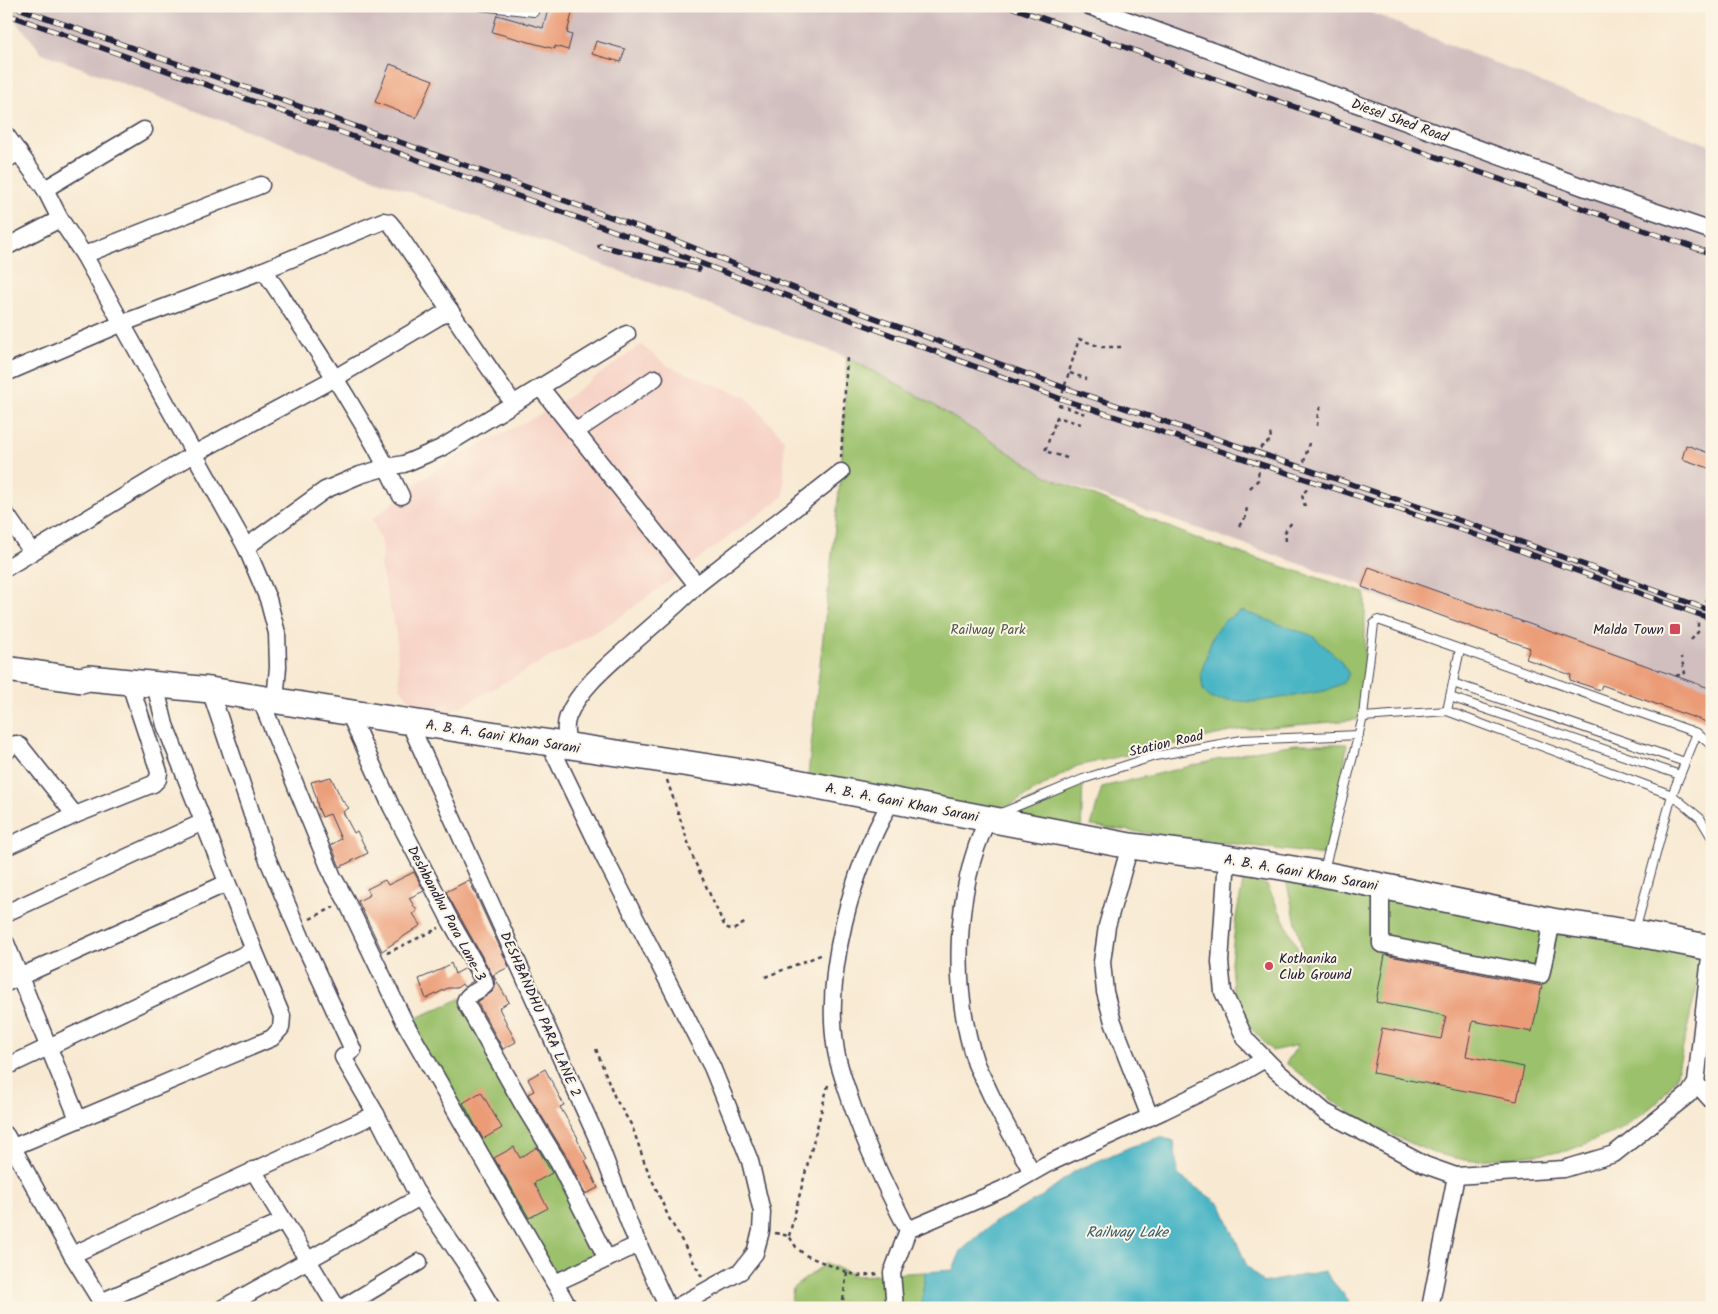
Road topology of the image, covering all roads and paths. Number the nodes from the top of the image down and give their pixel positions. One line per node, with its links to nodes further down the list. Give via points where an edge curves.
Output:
1 (480, 6): 3 (lane)
2 (1089, 6): 10 (street, Diesel Shed Road)
3 (534, 12)
4 (144, 130): 8 (street)
5 (6, 135): 6 (street)
6 (13, 156): 8 (street)
7 (261, 185): 12 (street)
8 (45, 189): 9 (street)
9 (60, 219): 11 (street); 12 (street)
10 (1712, 231)
11 (6, 247)
12 (84, 255): 15 (street)
13 (264, 270): 14 (street, via 383,221 388,222); 15 (street); 21 (street)
14 (450, 310): 21 (street); 25 (street)
15 (123, 323): 19 (street); 34 (street)
16 (627, 334): 24 (street)
17 (1122, 347): 20 (path, via 1101,348 1079,339)
18 (847, 357): 39 (path)
19 (6, 372)
20 (1070, 373): 23 (path); 27 (path, via 1059,405)
21 (335, 378): 34 (street); 37 (street)
22 (655, 378): 31 (street)
23 (1087, 379)
24 (540, 387): 25 (street); 31 (street)
25 (513, 403): 37 (street, via 441,448 404,464)
26 (1322, 404): 29 (path)
27 (1084, 414)
28 (1081, 424): 35 (path, via 1057,417 1045,451)
29 (1317, 426)
30 (1270, 430): 33 (path, via 1272,440)
31 (575, 432): 52 (street)
32 (1309, 443): 36 (path)
33 (1260, 448)
34 (194, 454): 49 (street); 50 (street)
35 (1067, 458)
36 (1304, 462)
37 (387, 467): 42 (street); 49 (street, via 325,490)
38 (1259, 467): 40 (path, via 1258,480)
39 (841, 472): 52 (street)
40 (1250, 488)
41 (1308, 488): 43 (path, via 1302,495)
42 (400, 496)
43 (1305, 507)
44 (1247, 508): 47 (path)
45 (6, 514): 50 (street)
46 (1292, 522): 48 (path, via 1285,532)
47 (1239, 526)
48 (1286, 541)
49 (246, 547): 68 (street, via 268,599 277,633 278,667)
50 (32, 552): 51 (street)
51 (6, 568)
52 (697, 585): 75 (street, via 579,697)
53 (1712, 586): 54 (path)
54 (1706, 602)
55 (1698, 620): 56 (path, via 1698,632)
56 (1690, 640)
57 (1460, 649): 64 (lane); 71 (lane, via 1378,620 1374,624); 73 (lane)
58 (6, 656): 62 (main road, A. B. A. Gani Khan Sarani, via 84,673)
59 (1682, 657): 61 (path, via 1685,673)
60 (6, 669): 62 (main road, A. B. A. Gani Khan Sarani, via 81,680)
61 (1676, 676)
62 (89, 678): 63 (main road, A. B. A. Gani Khan Sarani)
63 (129, 681): 65 (main road, A. B. A. Gani Khan Sarani); 83 (street, via 159,772 158,779 153,784)
64 (1453, 683): 67 (lane); 79 (lane)
65 (155, 685): 66 (main road, A. B. A. Gani Khan Sarani); 85 (street, via 165,725)
66 (210, 690): 68 (main road, A. B. A. Gani Khan Sarani); 98 (street, via 265,853)
67 (1450, 697): 69 (lane); 80 (lane)
68 (268, 699): 70 (main road, A. B. A. Gani Khan Sarani); 93 (street, via 333,877)
69 (1447, 712): 71 (lane); 81 (lane)
70 (349, 713): 72 (main road, A. B. A. Gani Khan Sarani); 96 (street, Deshbandhu Para Lane-3, via 391,806)
71 (1364, 717): 74 (lane)
72 (409, 722): 75 (main road, A. B. A. Gani Khan Sarani); 126 (street, DESHBANDHU PARA LANE 2, via 597,1138)
73 (1697, 733): 76 (lane); 79 (lane)
74 (1359, 735): 84 (lane, Station Road, via 1242,740 1155,756 1083,779); 90 (lane)
75 (559, 744): 78 (main road, A. B. A. Gani Khan Sarani); 124 (street, via 605,859 712,1067 750,1161 762,1212)
76 (1712, 746)
77 (6, 752): 83 (street, via 12,745 20,746)
78 (660, 760): 82 (main road, A. B. A. Gani Khan Sarani); 97 (path, via 694,860 725,927 733,930)
79 (1685, 762): 80 (lane)
80 (1680, 775): 81 (lane)
81 (1672, 795): 86 (lane, via 1700,818); 99 (lane)
82 (892, 800): 84 (main road, A. B. A. Gani Khan Sarani); 101 (street, via 878,823 860,867)
83 (75, 815): 88 (street)
84 (988, 819): 87 (main road, A. B. A. Gani Khan Sarani); 119 (street, via 979,836 965,893 959,957 962,997 977,1065)
85 (203, 822): 91 (street); 94 (street)
86 (1712, 838)
87 (1130, 846): 89 (main road, A. B. A. Gani Khan Sarani); 115 (street, via 1106,926 1102,962 1113,1022)
88 (6, 847)
89 (1227, 858): 90 (main road, A. B. A. Gani Khan Sarani); 109 (street, via 1220,962 1223,992 1246,1040)
90 (1323, 874): 92 (main road, A. B. A. Gani Khan Sarani)
91 (227, 883): 103 (street); 106 (street)
92 (1381, 885): 95 (main road, A. B. A. Gani Khan Sarani); 95 (street, via 1381,944 1541,975)
93 (346, 900): 98 (path); 104 (street)
94 (6, 913)
95 (1552, 921): 99 (main road, A. B. A. Gani Khan Sarani)
96 (452, 922): 104 (path); 128 (street, Deshbandhu Para Lane-3, via 485,985 468,996 465,1002 558,1162)
97 (746, 922)
98 (296, 926): 114 (street, via 353,1050 343,1057)
99 (1634, 933): 102 (main road, A. B. A. Gani Khan Sarani)
100 (6, 942): 106 (street)
101 (838, 948): 105 (path); 123 (street, via 833,992 837,1052 859,1126 877,1171)
102 (1711, 948): 112 (street)
103 (254, 950): 107 (street); 116 (street, via 282,1016 281,1028 272,1038)
104 (374, 959): 133 (street, via 405,1023)
105 (765, 978)
106 (14, 980): 107 (street)
107 (49, 1047): 110 (street); 116 (street)
108 (596, 1049): 134 (path, via 615,1098 632,1126)
109 (1265, 1059): 115 (street); 120 (street, via 1325,1112 1425,1165)
110 (6, 1067)
111 (829, 1082): 125 (path)
112 (1696, 1083): 113 (street); 120 (street, via 1689,1094 1614,1154 1564,1169)
113 (1712, 1101)
114 (376, 1114): 118 (street); 121 (street)
115 (1150, 1117): 119 (street)
116 (78, 1119): 117 (street)
117 (10, 1140): 127 (street)
118 (253, 1170): 122 (street); 127 (street)
119 (1032, 1172): 123 (street, via 1003,1189)
120 (1456, 1176): 145 (street)
121 (420, 1197): 129 (street); 139 (street, via 466,1263)
122 (284, 1221): 129 (street); 135 (street)
123 (908, 1230): 132 (street)
124 (761, 1231): 125 (path); 134 (street, via 755,1253 741,1271)
125 (789, 1236): 131 (path, via 805,1254)
126 (639, 1244): 128 (street); 141 (street, DESHBANDHU PARA LANE 2)
127 (72, 1255): 135 (street)
128 (607, 1259): 133 (street)
129 (308, 1261): 136 (street); 137 (street)
130 (419, 1262): 138 (street)
131 (847, 1272): 132 (path, via 857,1276); 143 (path)
132 (892, 1273): 144 (street)
133 (555, 1283): 140 (street)
134 (702, 1297): 142 (street)
135 (103, 1305)
136 (223, 1308)
137 (337, 1308)
138 (342, 1308)
139 (492, 1308)
140 (569, 1308)
141 (668, 1308)
142 (675, 1308)
143 (842, 1308)
144 (895, 1308)
145 (1430, 1308)

